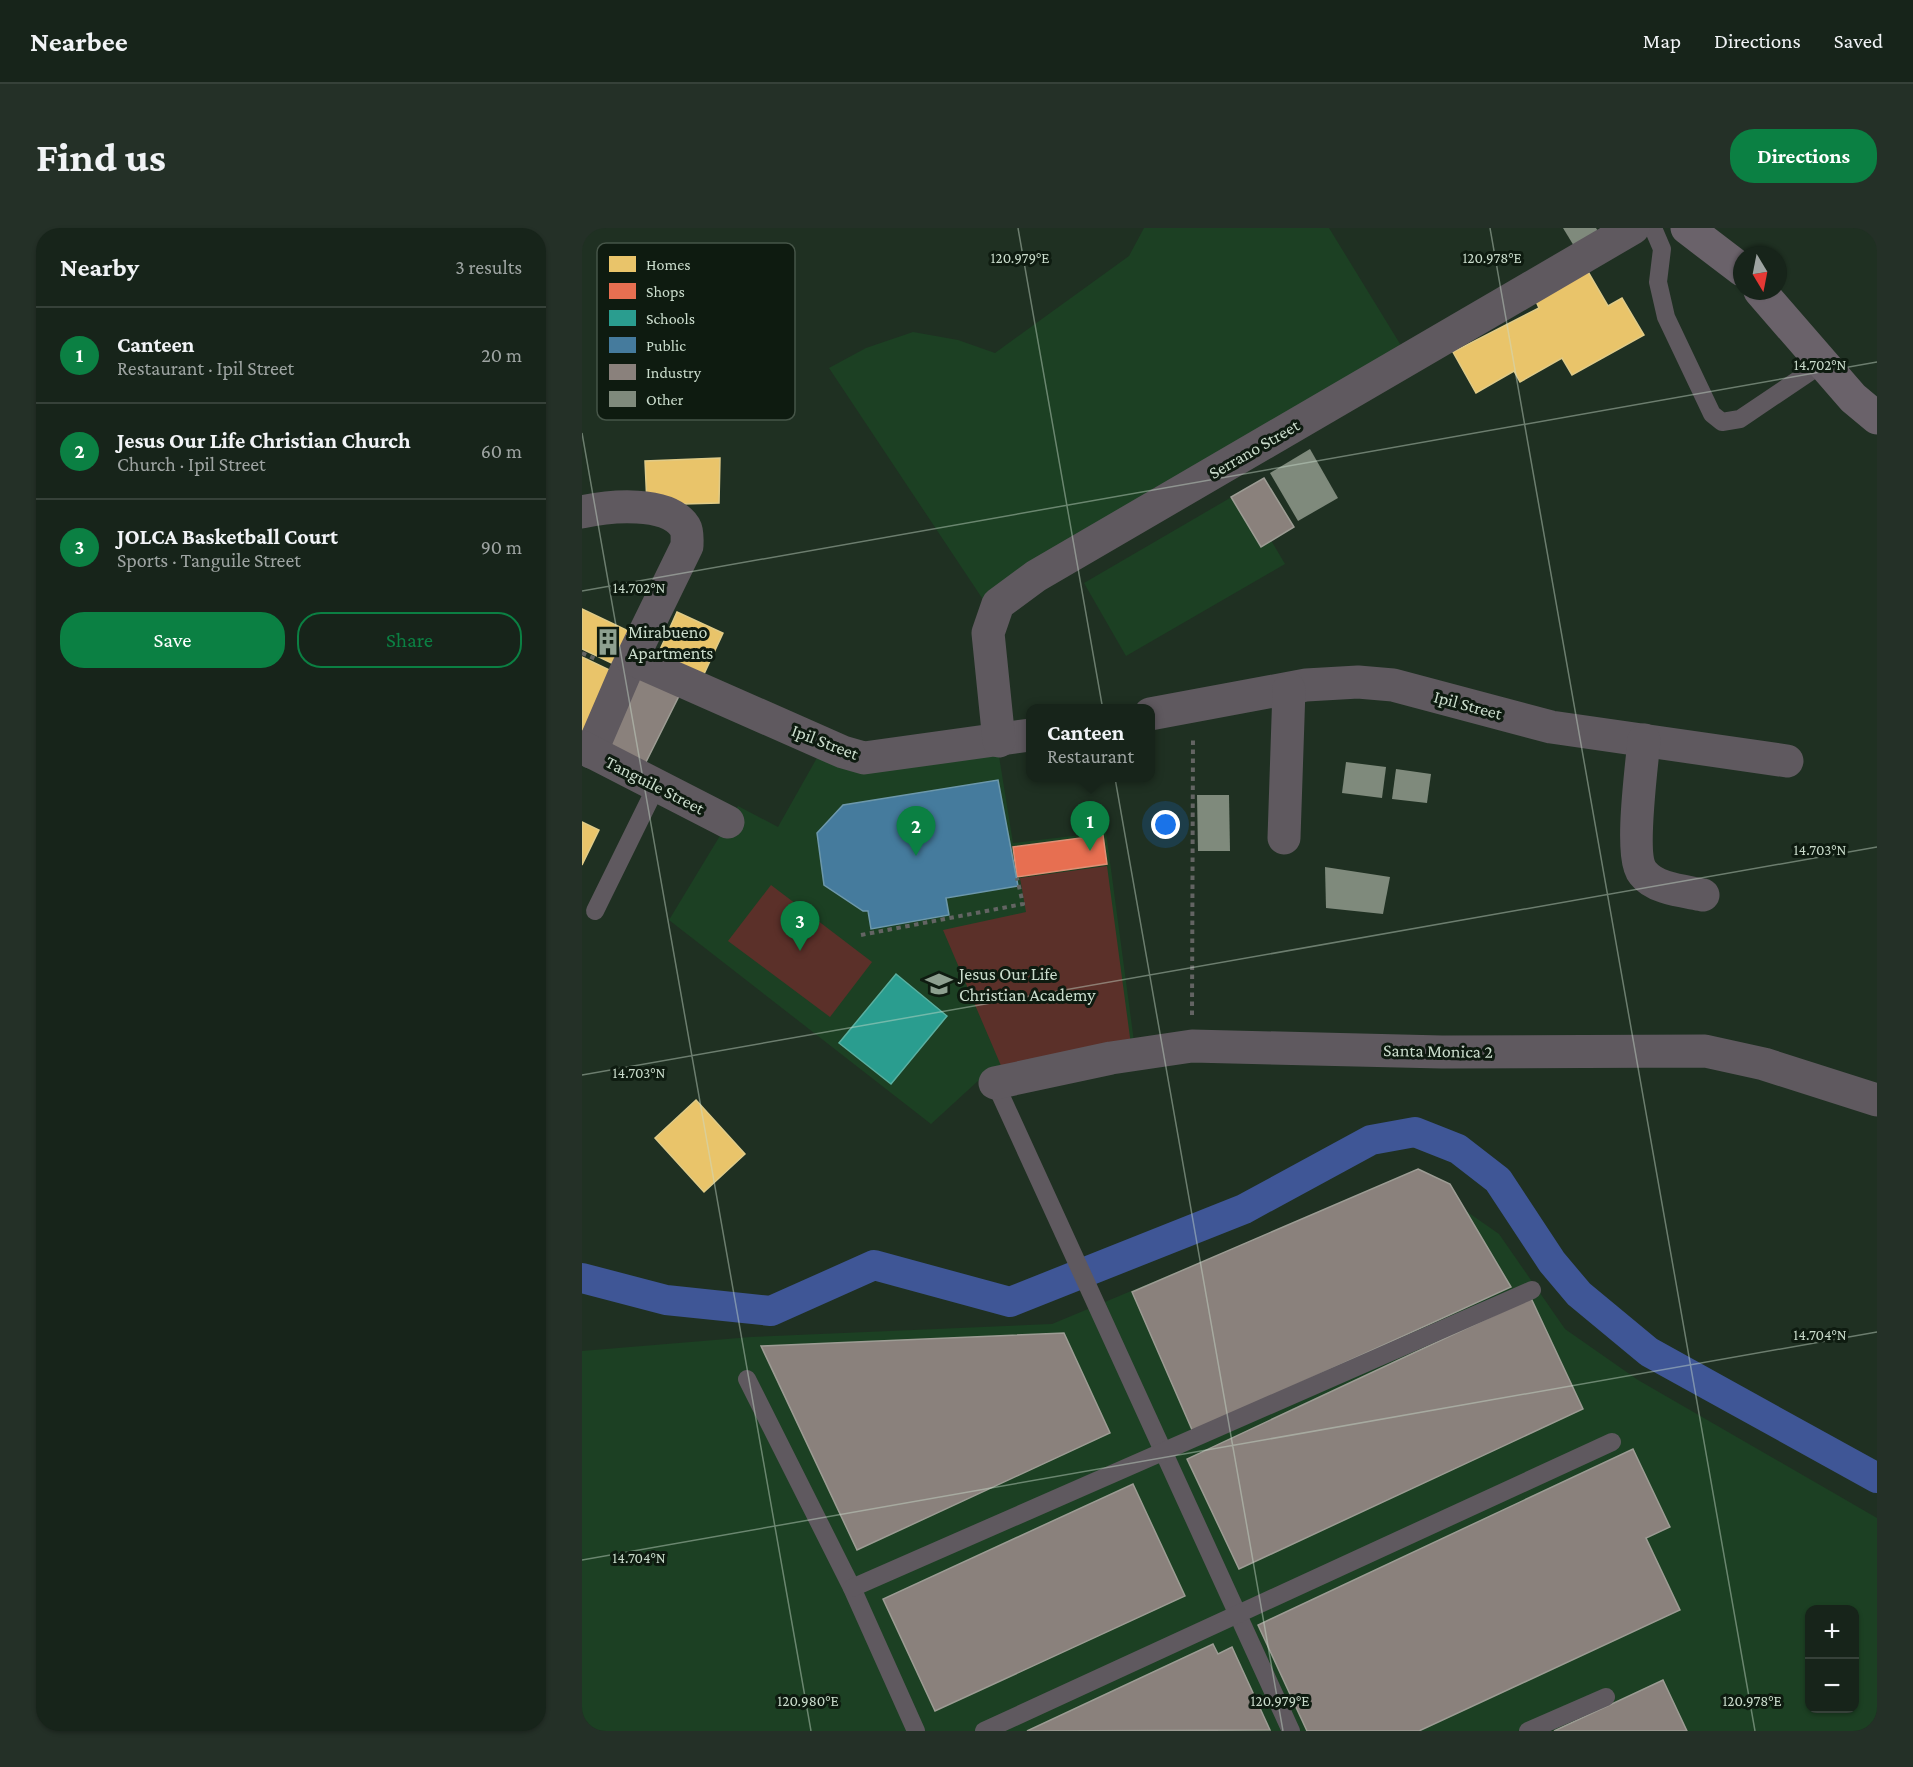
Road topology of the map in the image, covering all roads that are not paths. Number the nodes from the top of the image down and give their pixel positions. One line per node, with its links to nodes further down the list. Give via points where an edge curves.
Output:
1 (1634, 228): 12 (street, Serrano Street, via 1036,576 998,604 988,633)
2 (1653, 228): 6 (lane, via 1662,249 1658,282 1666,317 1712,414 1722,422 1740,419)
3 (1687, 228): 4 (street)
4 (1733, 263)
5 (1768, 300): 6 (street)
6 (1823, 363): 7 (street, via 1853,398)
7 (1877, 418)
8 (582, 512): 9 (street, via 600,508 661,509 676,517 686,530 687,546)
9 (632, 659): 12 (street, Ipil Street, via 864,758); 14 (street)
10 (1289, 689): 11 (street, Ipil Street); 13 (street, Ipil Street, via 1358,682 1393,685 1551,727); 18 (street)
11 (1155, 713)
12 (1015, 738)
13 (1644, 740): 15 (street, Ipil Street); 19 (street, via 1636,840 1640,868 1643,875 1669,888)
14 (586, 750): 16 (street, Tanguile Street)
15 (1787, 761)
16 (657, 785): 17 (street, Tanguile Street); 20 (lane)
17 (728, 822)
18 (1284, 838)
19 (1703, 895)
20 (595, 911)
21 (995, 1083): 22 (street, Santa Monica 2, via 1111,1058 1192,1046 1442,1052 1705,1051 1764,1064); 26 (lane)
22 (1877, 1100)
23 (1532, 1290): 26 (lane)
24 (747, 1378): 27 (lane)
25 (1612, 1442): 28 (lane)
26 (1164, 1452): 27 (lane); 28 (lane)
27 (852, 1588): 30 (lane)
28 (1238, 1615): 31 (lane); 32 (lane)
29 (1606, 1697): 33 (lane)
30 (916, 1731)
31 (984, 1731)
32 (1291, 1731)
33 (1528, 1731)

